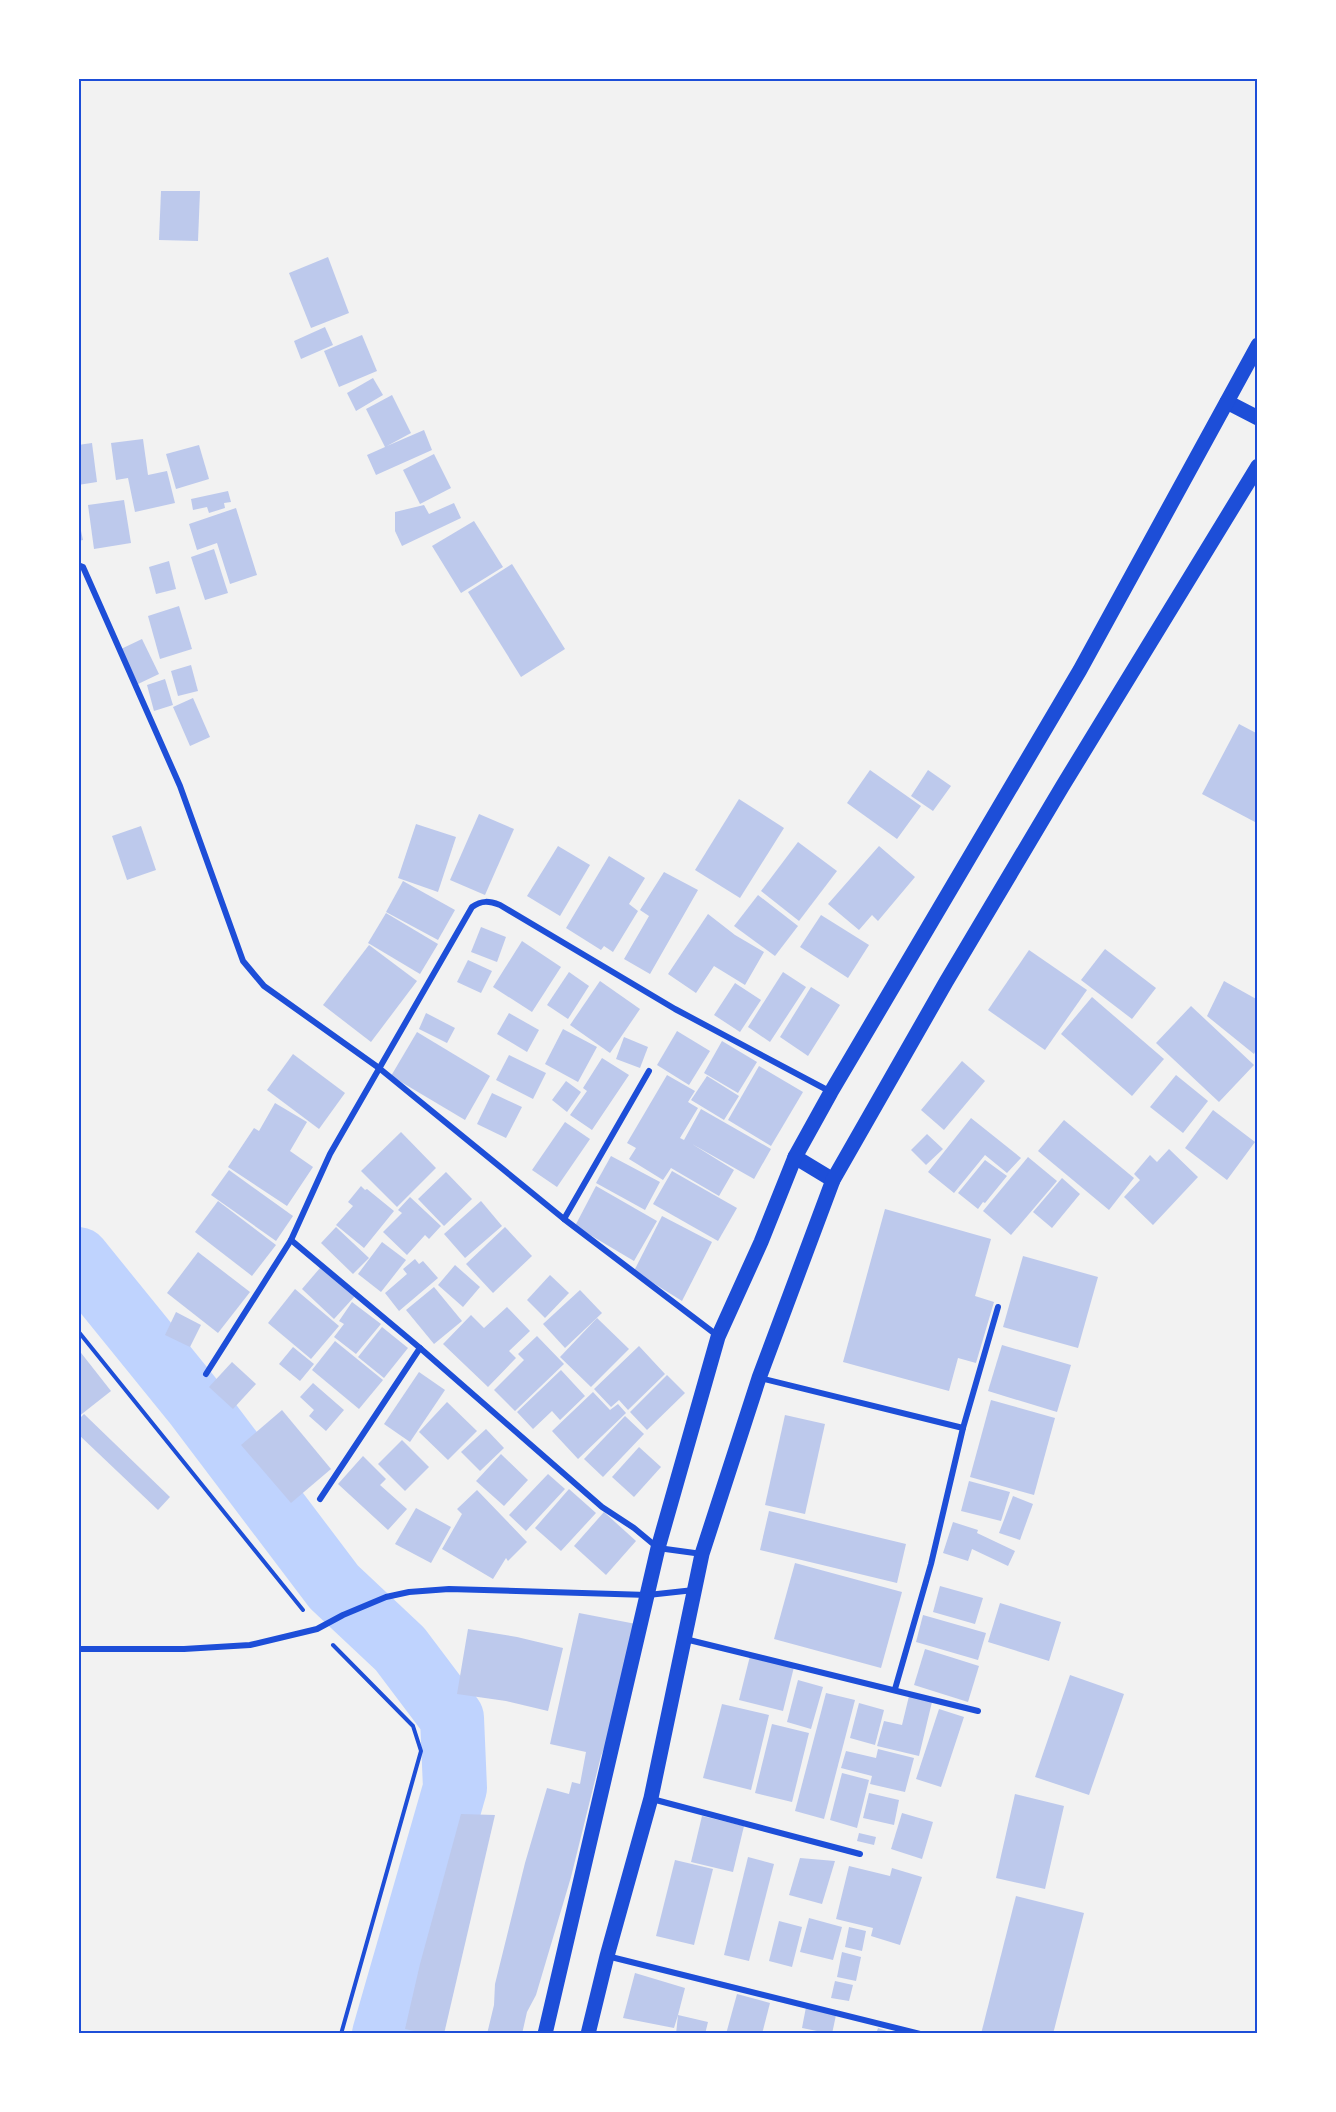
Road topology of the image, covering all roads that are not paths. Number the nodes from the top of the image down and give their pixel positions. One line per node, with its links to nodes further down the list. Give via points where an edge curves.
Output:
1 (1258, 345): 2 (main road)
2 (1227, 402): 3 (main road); 8 (main road, via 1080,670)
3 (1258, 418)
4 (1258, 466): 10 (main road, via 1044,817)
5 (78, 564): 6 (street, via 83,567 180,786 243,961 264,986)
6 (379, 1068): 8 (street, via 472,907 490,902 675,1009); 11 (street); 12 (street, via 330,1154)
7 (649, 1071): 11 (street)
8 (831, 1092): 9 (main road)
9 (795, 1157): 10 (main road); 14 (main road)
10 (833, 1180): 17 (main road)
11 (564, 1219): 14 (street)
12 (291, 1240): 15 (street); 16 (street)
13 (998, 1307): 18 (street)
14 (718, 1336): 20 (main road)
15 (420, 1348): 19 (street); 20 (street, via 602,1507)
16 (206, 1374)
17 (759, 1378): 18 (street); 21 (main road)
18 (963, 1428): 26 (street, via 931,1564)
19 (320, 1498)
20 (658, 1548): 21 (street); 23 (main road)
21 (702, 1554): 22 (main road)
22 (696, 1590): 23 (street); 24 (main road)
23 (648, 1595): 25 (street, via 449,1589 409,1592 386,1597 317,1629 250,1645); 31 (main road)
24 (685, 1639): 26 (street); 28 (main road)
25 (78, 1649)
26 (895, 1689): 27 (street)
27 (978, 1711)
28 (651, 1798): 29 (street); 30 (main road)
29 (860, 1854)
30 (607, 1956): 32 (main road); 33 (street)
31 (545, 2034)
32 (588, 2034)
33 (920, 2034)

